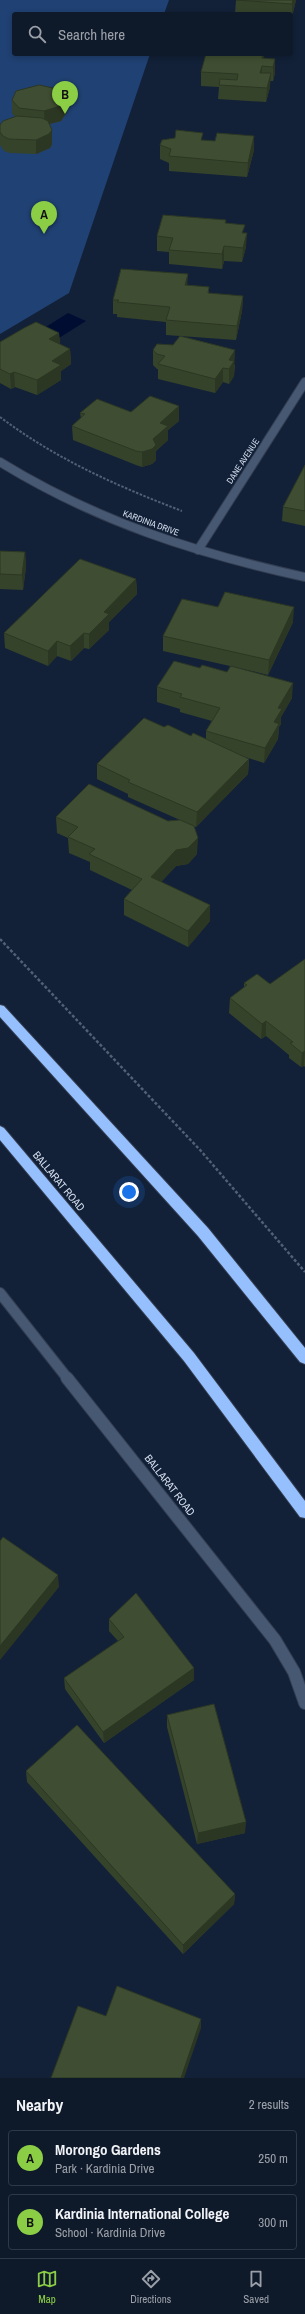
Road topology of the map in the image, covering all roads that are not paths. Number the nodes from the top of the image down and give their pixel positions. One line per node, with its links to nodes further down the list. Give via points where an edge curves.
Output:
1 (305, 382): 3 (street, DANE AVENUE)
2 (0, 462): 3 (street, KARDINIA DRIVE, via 82,507)
3 (198, 550): 4 (street, KARDINIA DRIVE)
4 (305, 577)
5 (0, 1009): 8 (highway, via 203,1232)
6 (0, 1131): 9 (highway, BALLARAT ROAD, via 189,1357)
7 (0, 1293): 10 (street, BALLARAT ROAD, via 275,1640 294,1672)
8 (305, 1358)
9 (305, 1512)
10 (305, 1703)

